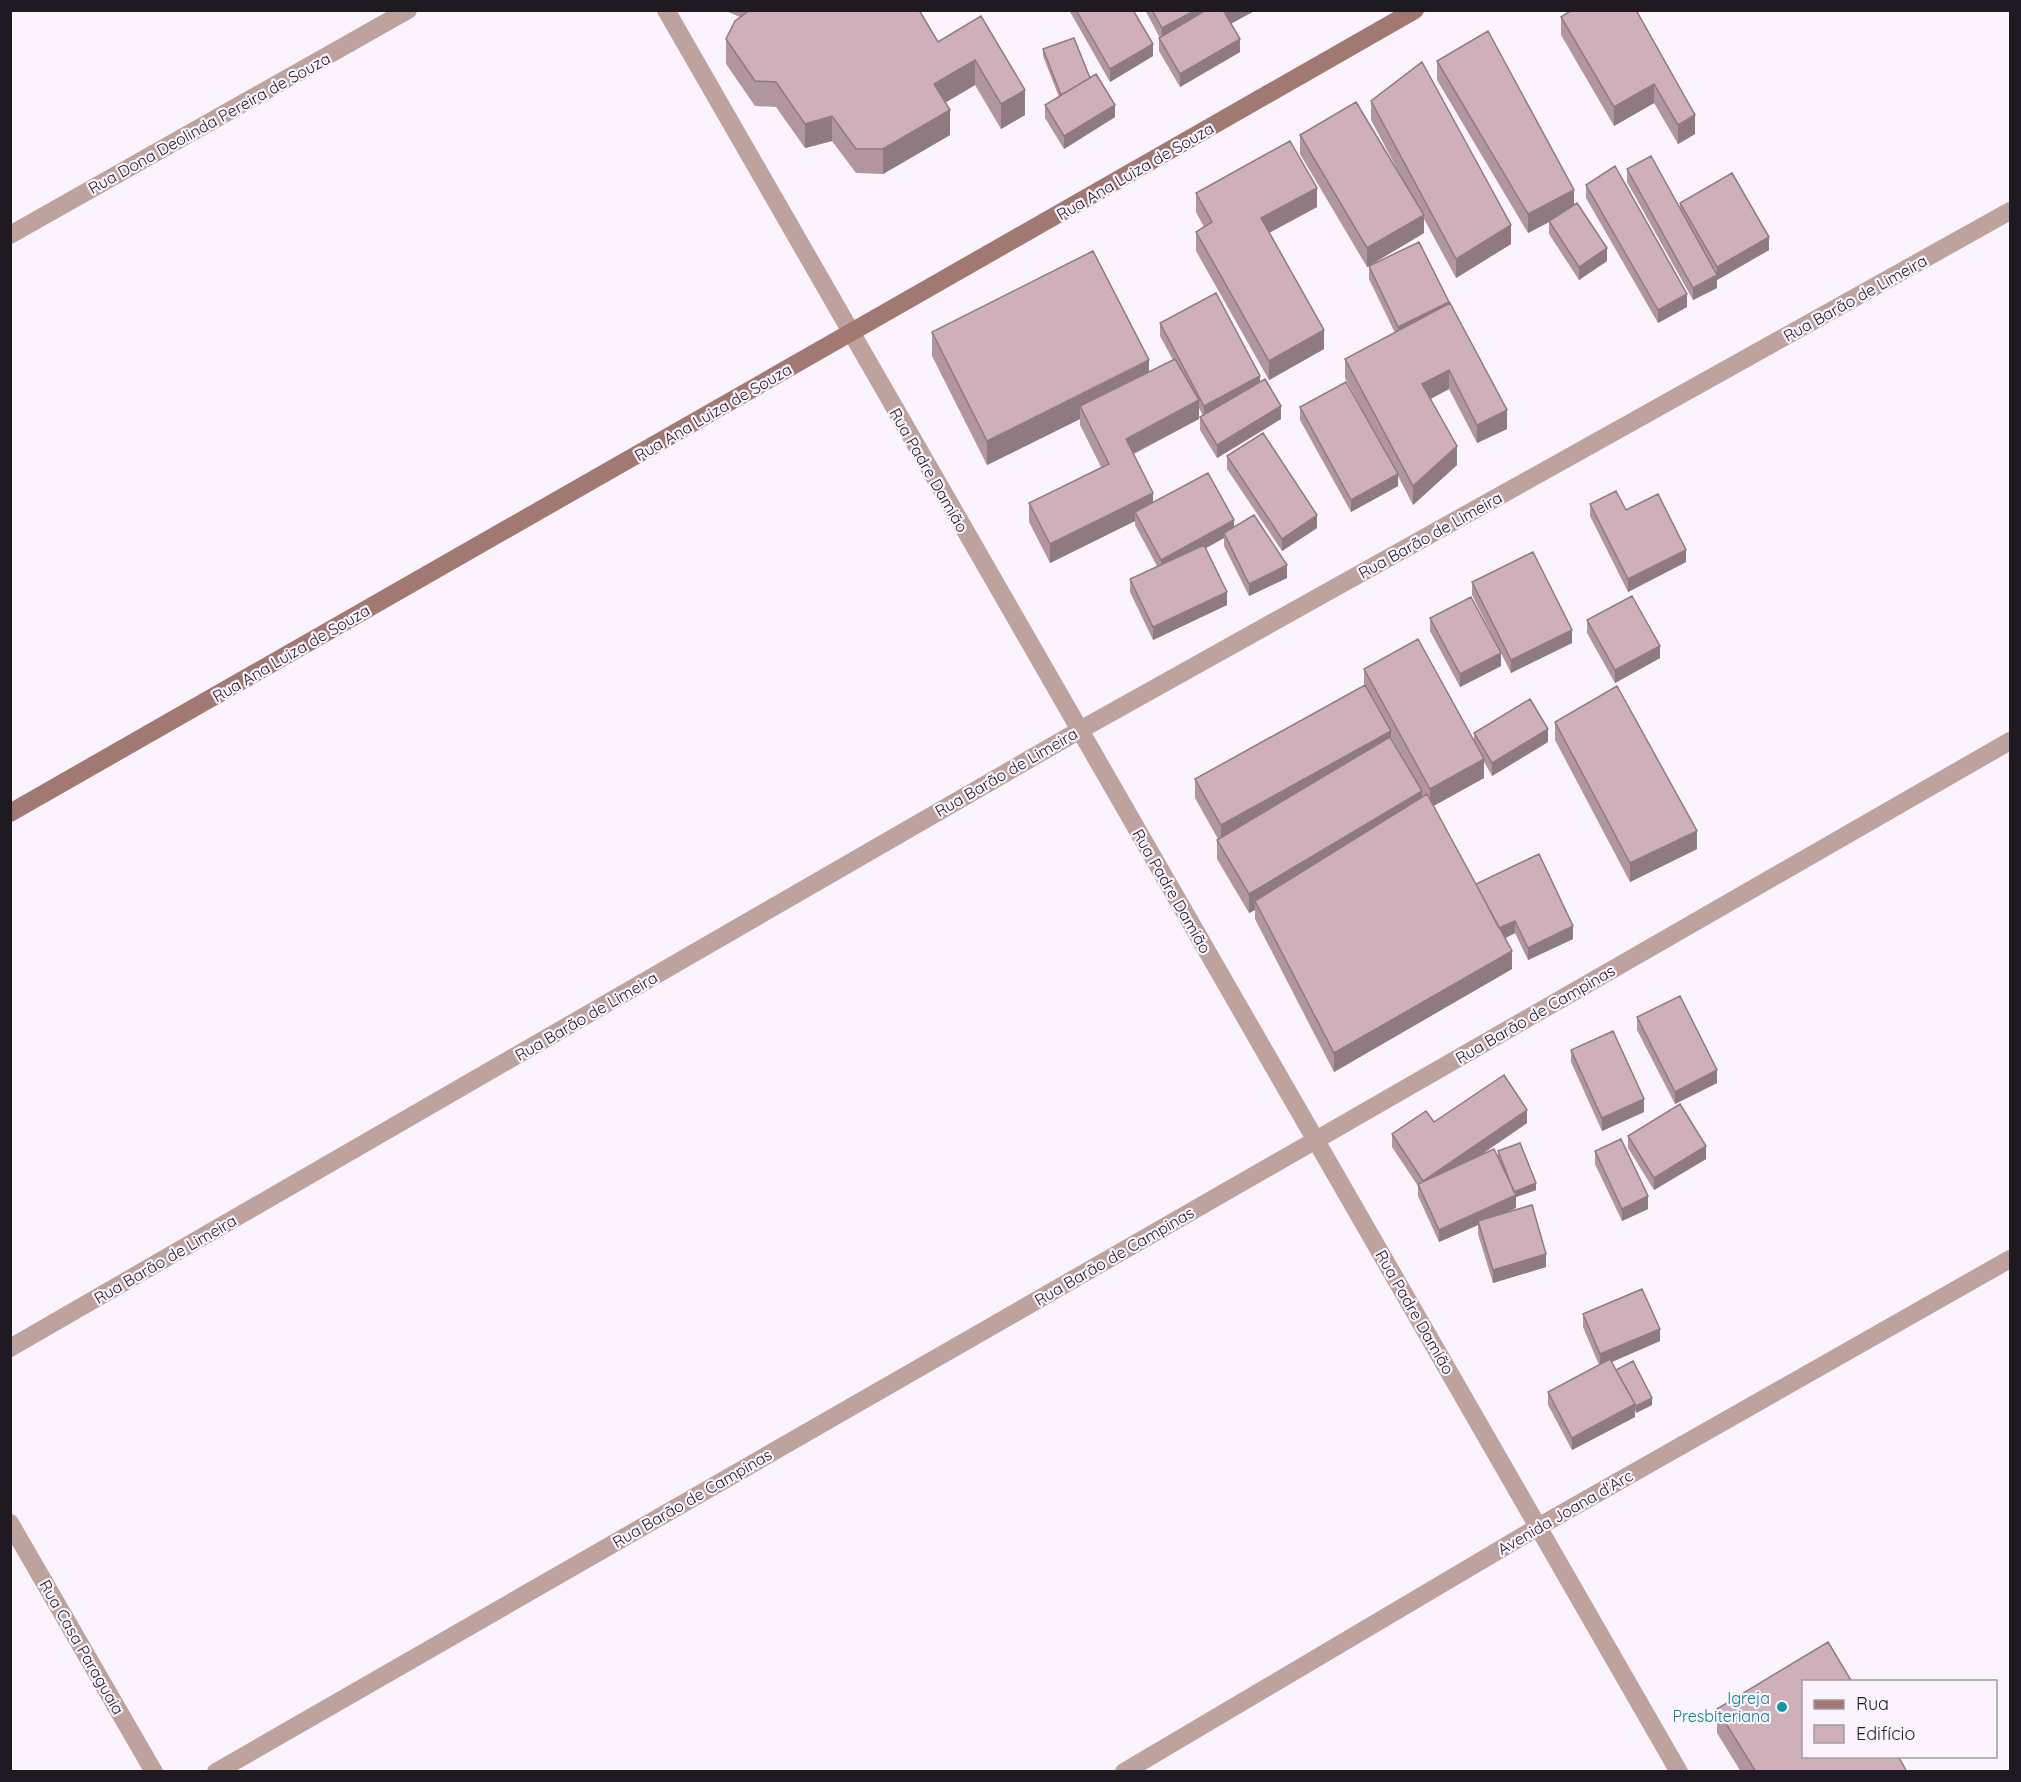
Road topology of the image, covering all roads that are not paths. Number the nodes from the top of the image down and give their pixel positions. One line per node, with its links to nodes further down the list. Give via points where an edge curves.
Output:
1 (408, 10): 5 (street, Rua Dona Deolinda Pereira de Souza)
2 (666, 10): 6 (street, Rua Padre Damião)
3 (1415, 10): 6 (street, Rua Ana Luiza de Souza)
4 (2010, 212): 7 (street, Rua Barão de Limeira)
5 (10, 235)
6 (850, 333): 7 (street, Rua Padre Damião); 9 (street, Rua Ana Luiza de Souza)
7 (1080, 730): 10 (street, Rua Padre Damião); 12 (street, Rua Barão de Limeira)
8 (2010, 741): 10 (street, Rua Barão de Campinas)
9 (10, 813)
10 (1316, 1140): 14 (street, Rua Padre Damião); 16 (street, Rua Barão de Campinas)
11 (2010, 1259): 14 (street, Avenida Joana d'Arc)
12 (10, 1348)
13 (10, 1523): 15 (street, Rua Casa Paraguaia)
14 (1538, 1527): 17 (street, Avenida Joana d'Arc); 18 (street, Rua Padre Damião)
15 (154, 1772)
16 (216, 1772)
17 (1124, 1772)
18 (1679, 1772)

